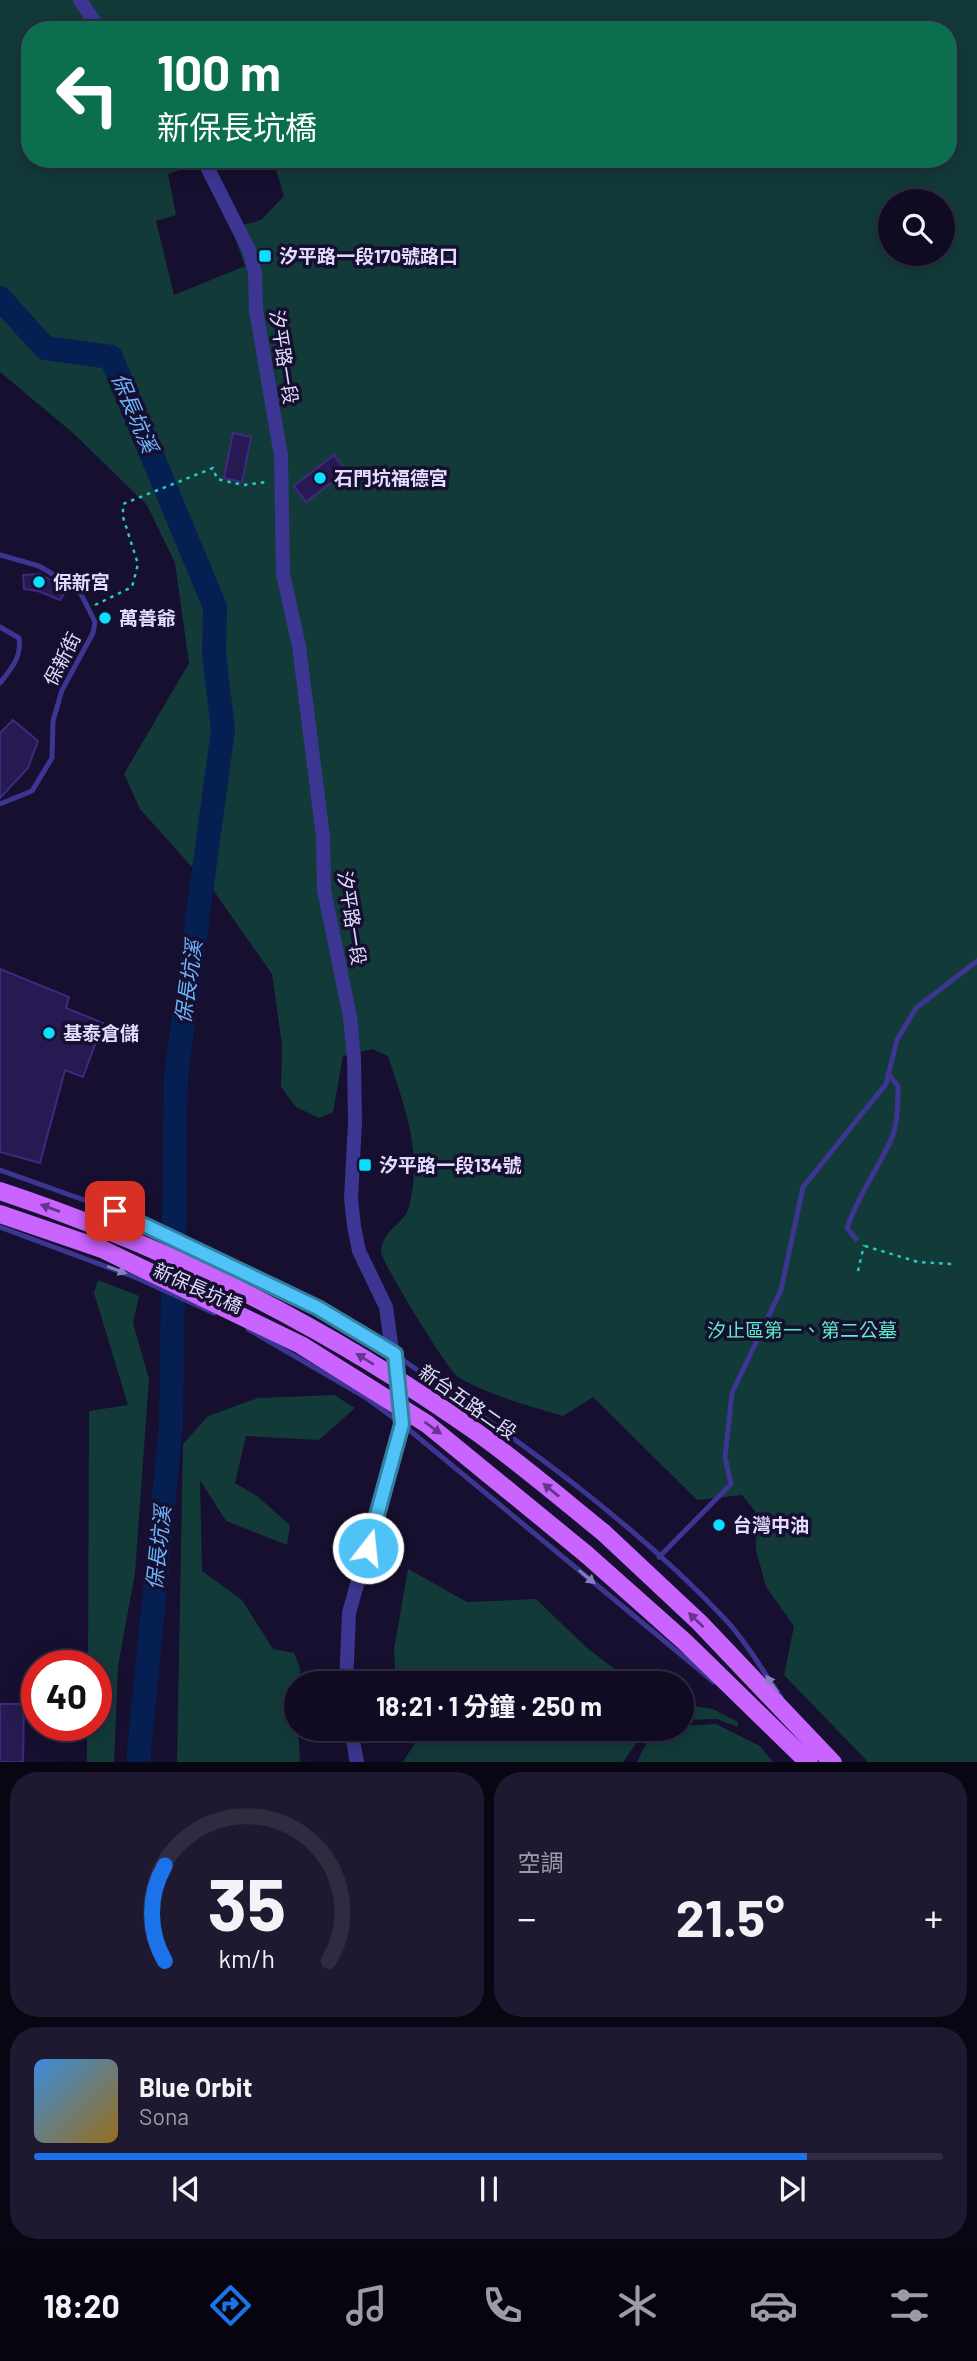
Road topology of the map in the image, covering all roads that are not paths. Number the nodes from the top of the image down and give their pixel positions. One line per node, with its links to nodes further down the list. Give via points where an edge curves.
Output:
1 (80, 0): 2 (street)
2 (94, 21)
3 (208, 168): 15 (street, 汐平路一段, via 256,273 256,310 282,476 283,574 299,646 323,837 324,890 350,1017 354,1226 359,1251 386,1307)
4 (0, 555): 7 (lane, 保新街, via 38,566 66,582 81,594 95,622 62,690 53,721 52,758 32,791)
5 (0, 627): 6 (lane, via 19,638 20,647 15,664)
6 (0, 682)
7 (0, 804)
8 (977, 961): 9 (lane, via 916,1008 897,1040)
9 (888, 1074): 14 (lane, via 898,1086 892,1138 854,1206 847,1228); 17 (lane, via 878,1094 803,1187 781,1290 732,1392 725,1457 731,1483)
10 (0, 1170): 15 (lane, 新保長坑橋, via 115,1211 318,1308)
11 (0, 1191): 20 (main road, 新台五路二段, one-way to 11, bridge, via 700,1623 604,1533 477,1432 342,1344 247,1293 89,1223)
12 (4, 1221): 13 (lane, 新保長坑橋); 16 (lane, 新保長坑橋, one-way to 16, via 242,1325); 20 (main road, 新台五路二段, one-way to 20, bridge, via 102,1249 301,1345 427,1424 521,1497)
13 (0, 1227)
14 (856, 1239)
15 (395, 1354): 16 (street, 汐平路一段); 17 (lane, 新保長坑橋, via 561,1472)
16 (402, 1424): 18 (street, 汐平路一段, via 349,1613); 20 (lane, 新保長坑橋, one-way to 20)
17 (659, 1557): 20 (lane, 新保長坑橋, one-way to 17, via 727,1620)
18 (347, 1671)
19 (353, 1741): 21 (street)
20 (807, 1751): 22 (main road, 新台五路二段)
21 (357, 1762)
22 (833, 1762)

